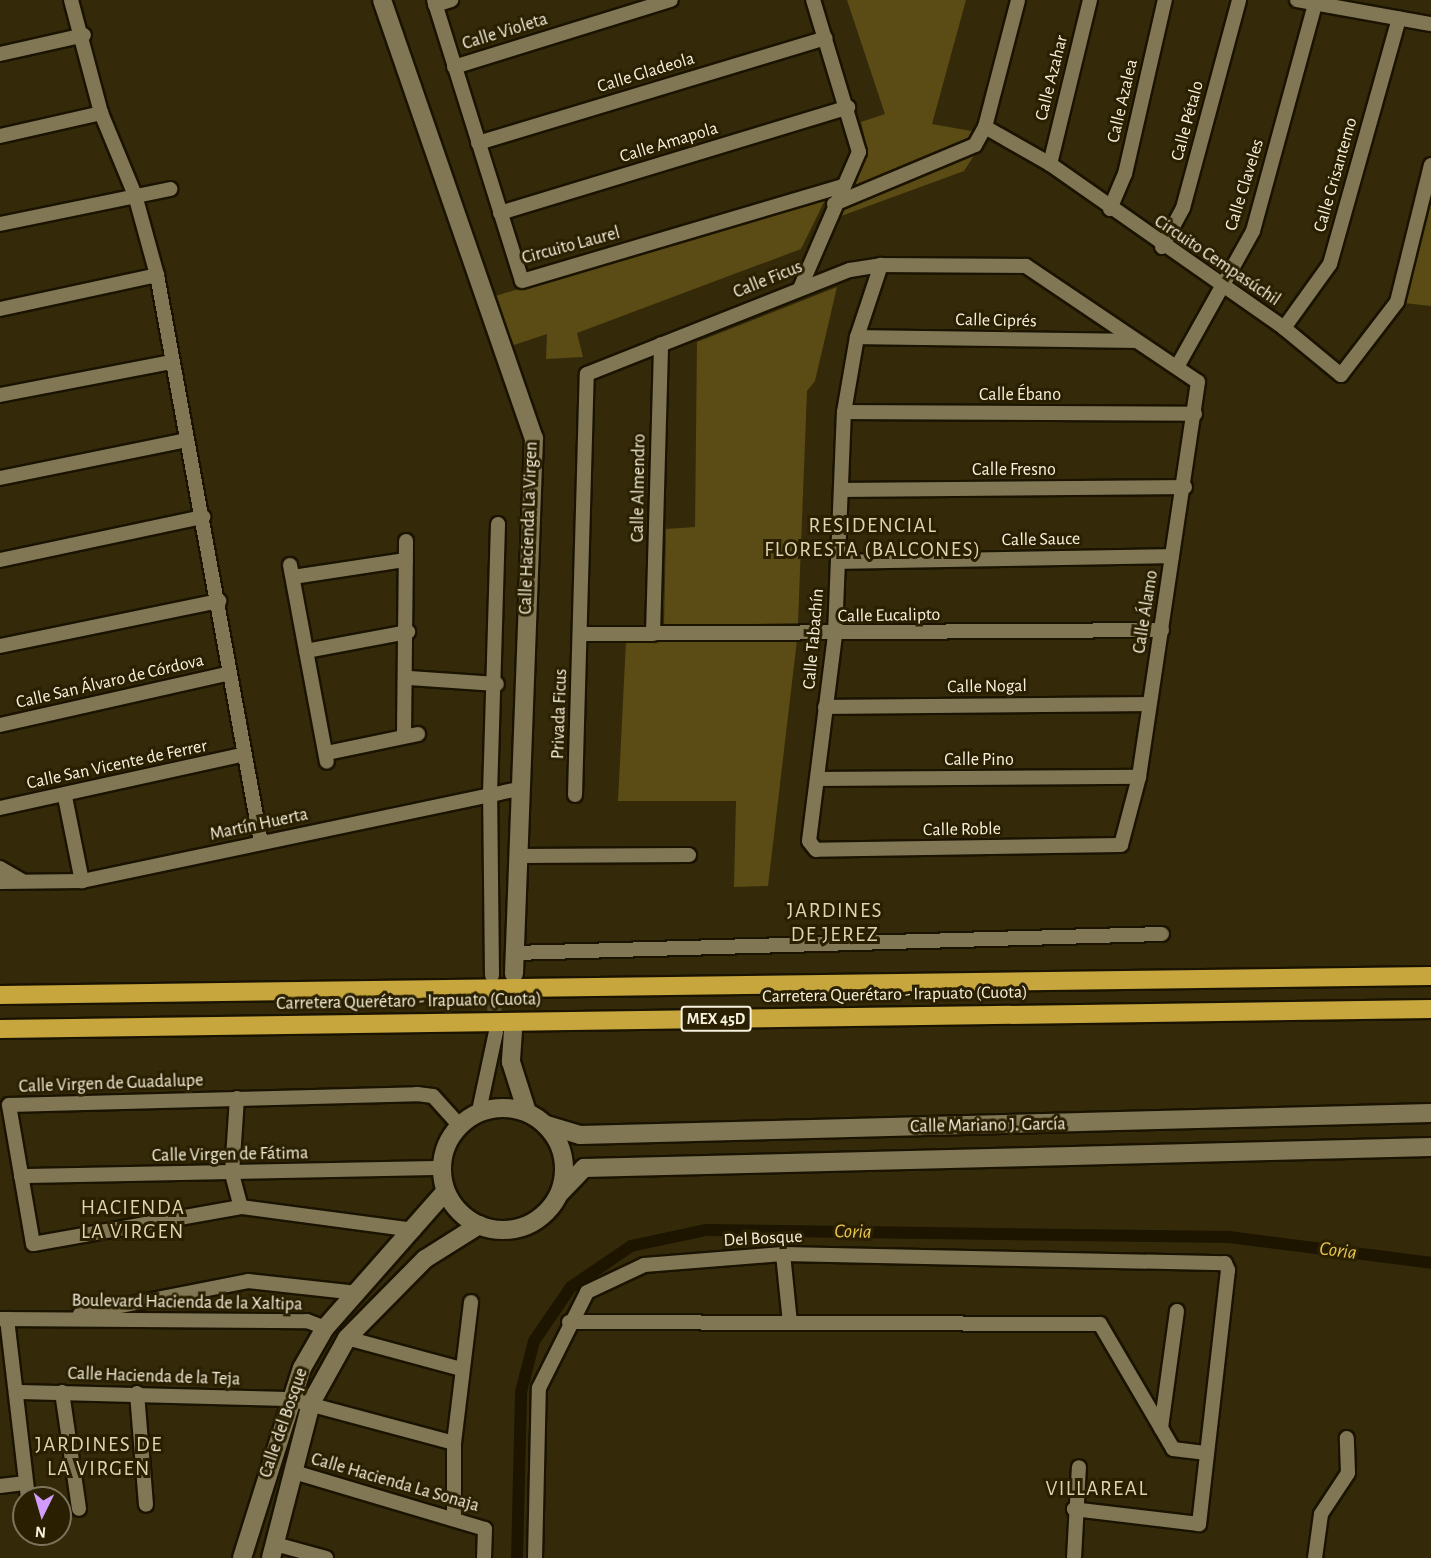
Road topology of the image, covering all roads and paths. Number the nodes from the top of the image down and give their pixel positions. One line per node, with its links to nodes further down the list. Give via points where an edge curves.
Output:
1 (71, 0): 15 (street)
2 (382, 0): 77 (street, Calle Hacienda La Virgen, via 534,438)
3 (452, 0): 12 (street)
4 (670, 0): 18 (street, Calle Violeta)
5 (813, 0): 16 (street)
6 (1018, 0): 21 (street)
7 (1090, 0): 24 (street, Calle Azahar)
8 (1165, 0): 30 (street, Calle Azalea, via 1125,174)
9 (1239, 0): 33 (street, Calle Pétalo, via 1183,208)
10 (1297, 0): 11 (street)
11 (1316, 2): 13 (street); 37 (street, Calle Claveles, via 1253,231)
12 (435, 3): 18 (street, Circuito Laurel)
13 (1399, 19): 14 (street); 39 (street, Calle Crisantemo, via 1330,264)
14 (1431, 24)
15 (84, 35): 17 (street); 20 (street)
16 (825, 38): 19 (street); 23 (street, Calle Gladeola)
17 (0, 54)
18 (454, 67): 23 (street, Circuito Laurel)
19 (848, 107): 26 (street, via 859,152); 31 (street, Calle Amapola)
20 (100, 112): 22 (street); 28 (street)
21 (985, 127): 24 (street, Circuito Cempasúchil); 29 (street, via 975,146)
22 (0, 136)
23 (478, 142): 31 (street, Circuito Laurel)
24 (1050, 164): 30 (street, Circuito Cempasúchil)
25 (1431, 165): 39 (street, Circuito Cempasúchil, via 1397,302 1341,375)
26 (842, 186): 29 (street); 31 (street, Circuito Laurel, via 522,281)
27 (170, 189): 28 (street)
28 (135, 195): 32 (street); 35 (street)
29 (834, 204): 36 (street)
30 (1110, 209): 33 (street, Circuito Cempasúchil)
31 (500, 213)
32 (0, 224)
33 (1162, 247): 37 (street, Circuito Cempasúchil)
34 (881, 265): 36 (street, Calle Ficus); 40 (street, Calle Tabachín); 41 (street, Calle Ficus, via 1026,266)
35 (157, 275): 38 (street); 43 (street)
36 (801, 286): 42 (street, Calle Ficus)
37 (1223, 286): 39 (street, Circuito Cempasúchil); 44 (street, Calle Claveles)
38 (0, 309)
39 (1284, 328)
40 (857, 337): 41 (street, Calle Ciprés); 47 (street, Calle Tabachín)
41 (1134, 341): 44 (street, Calle Ficus)
42 (661, 344): 63 (street, Calle Ficus, via 587,374); 64 (street, Calle Almendro)
43 (172, 362): 46 (street); 49 (street)
44 (1176, 367): 45 (street, Calle Ficus)
45 (1198, 382): 48 (street, Calle Álamo)
46 (0, 395)
47 (844, 412): 48 (street, Calle Ébano); 52 (street, Calle Tabachín)
48 (1195, 414): 51 (street, Calle Álamo)
49 (186, 440): 50 (street); 53 (street)
50 (0, 478)
51 (1185, 487): 52 (street, Calle Fresno); 56 (street, Calle Álamo)
52 (843, 490): 59 (street, Calle Tabachín)
53 (203, 517): 57 (street); 60 (street)
54 (498, 524): 70 (street)
55 (406, 541): 58 (street)
56 (1172, 556): 59 (street, Calle Sauce); 61 (street, Calle Álamo)
57 (0, 560)
58 (406, 560): 62 (street); 67 (street, via 292,571 290,588)
59 (838, 562): 65 (street, Calle Tabachín)
60 (219, 602): 66 (street); 68 (street)
61 (1162, 630): 65 (street, Calle Eucalipto); 71 (street, Calle Álamo)
62 (408, 632): 67 (street); 69 (street)
63 (580, 634): 64 (street, Calle Eucalipto); 79 (street, Privada Ficus)
64 (653, 634): 65 (street, Calle Eucalipto)
65 (835, 634): 72 (street, Calle Tabachín)
66 (0, 646)
67 (306, 651): 69 (street, via 327,757 411,735)
68 (227, 674): 73 (street, Calle San Álvaro de Córdova); 74 (street)
69 (409, 674): 70 (street)
70 (497, 679): 78 (street)
71 (1149, 704): 72 (street, Calle Nogal); 75 (street, Calle Álamo)
72 (825, 707): 76 (street, Calle Tabachín)
73 (0, 725)
74 (242, 755): 80 (street, Calle San Vicente de Ferrer); 83 (street)
75 (1138, 777): 76 (street, Calle Pino); 84 (street, Calle Álamo)
76 (819, 779): 82 (street, Calle Tabachín)
77 (520, 789): 78 (street, Martín Huerta); 86 (street, Calle Hacienda La Virgen)
78 (490, 795): 83 (street, Martín Huerta); 92 (street)
79 (575, 795)
80 (65, 797): 81 (street, Calle San Vicente de Ferrer); 88 (street)
81 (0, 808)
82 (809, 841): 84 (street, Calle Roble, via 816,850)
83 (261, 843): 88 (street, Martín Huerta)
84 (1121, 845)
85 (689, 855): 86 (street)
86 (518, 856): 90 (street, Calle Hacienda La Virgen)
87 (2, 875): 88 (street, Martín Huerta, via 29,883)
88 (82, 881)
89 (1162, 934): 90 (street)
90 (514, 953): 91 (street, Calle Hacienda La Virgen)
91 (514, 974)
92 (492, 975)
93 (1431, 976): 94 (highway, Carretera Querétaro - Irapuato (Cuota) / MEX 45D)
94 (0, 995)
95 (1431, 1009): 96 (highway, Carretera Querétaro - Irapuato (Cuota) / MEX 45D)
96 (0, 1029)
97 (505, 1032): 99 (street); 100 (street)
98 (237, 1098): 102 (street, via 417,1094 433,1096); 106 (street); 107 (street, Calle Virgen de Guadalupe, via 9,1105)
99 (479, 1112): 100 (street, via 503,1107); 102 (street)
100 (527, 1112): 103 (street)
101 (1431, 1113): 103 (street, Calle Mariano J. García, via 580,1135)
102 (459, 1125): 105 (street, via 446,1145)
103 (547, 1125): 109 (street, via 560,1146 565,1169)
104 (1431, 1147): 109 (street, Calle Mariano J. García, via 584,1168)
105 (441, 1168): 106 (street, Calle Virgen de Fátima); 108 (street)
106 (232, 1174): 107 (street, Calle Virgen de Fátima); 110 (street)
107 (21, 1176): 110 (street, Calle Virgen de Guadalupe, via 33,1244)
108 (445, 1192): 111 (street, via 459,1212); 112 (street, Calle del Bosque)
109 (560, 1193): 111 (street, via 546,1213 526,1226 502,1230)
110 (241, 1206): 112 (street, Calle Virgen de Guadalupe)
111 (479, 1225): 122 (street, Calle del Bosque, via 425,1259)
112 (414, 1230): 114 (street, Calle del Bosque)
113 (783, 1254): 119 (street, Del Bosque, via 644,1265 587,1292); 120 (street); 132 (street, Del Bosque, via 1225,1263)
114 (357, 1293): 118 (street, Boulevard Hacienda de la Xaltipa, via 248,1281); 121 (street, Calle del Bosque)
115 (471, 1302): 123 (street)
116 (1177, 1311): 129 (street)
117 (4, 1319): 118 (street, Boulevard Hacienda de la Xaltipa); 124 (street)
118 (48, 1320): 121 (street, Boulevard Hacienda de la Xaltipa, via 307,1321)
119 (569, 1322): 120 (street); 146 (street, Del Bosque, via 539,1388)
120 (790, 1323): 129 (street, via 1100,1324)
121 (325, 1328): 127 (street, Calle del Bosque)
122 (347, 1338): 123 (street); 128 (street, Calle del Bosque)
123 (461, 1369): 131 (street)
124 (17, 1392): 125 (street, Calle Hacienda de la Teja); 135 (street)
125 (62, 1392): 126 (street, Calle Hacienda de la Teja); 139 (street)
126 (137, 1393): 127 (street, Calle Hacienda de la Teja); 138 (street)
127 (290, 1400): 128 (street, Calle Hacienda de la Teja); 143 (street, Calle del Bosque)
128 (311, 1403): 131 (street, Calle Hacienda de la Teja); 134 (street, Calle del Bosque)
129 (1161, 1428): 132 (street, via 1173,1449)
130 (1347, 1438): 148 (street, via 1348,1473 1321,1514)
131 (454, 1443): 141 (street)
132 (1207, 1454): 140 (street, via 1199,1524)
133 (1078, 1467): 140 (street)
134 (294, 1472): 141 (street, Calle Hacienda La Sonaja); 142 (street, Calle del Bosque)
135 (27, 1483): 136 (street); 137 (street)
136 (0, 1486)
137 (27, 1486)
138 (146, 1505)
139 (79, 1509)
140 (1074, 1509): 147 (street)
141 (454, 1517): 145 (street, Calle Hacienda La Sonaja, via 485,1529)
142 (273, 1551): 144 (street)
143 (242, 1558)
144 (326, 1558)
145 (484, 1558)
146 (535, 1558)
147 (1074, 1558)
148 (1315, 1558)

